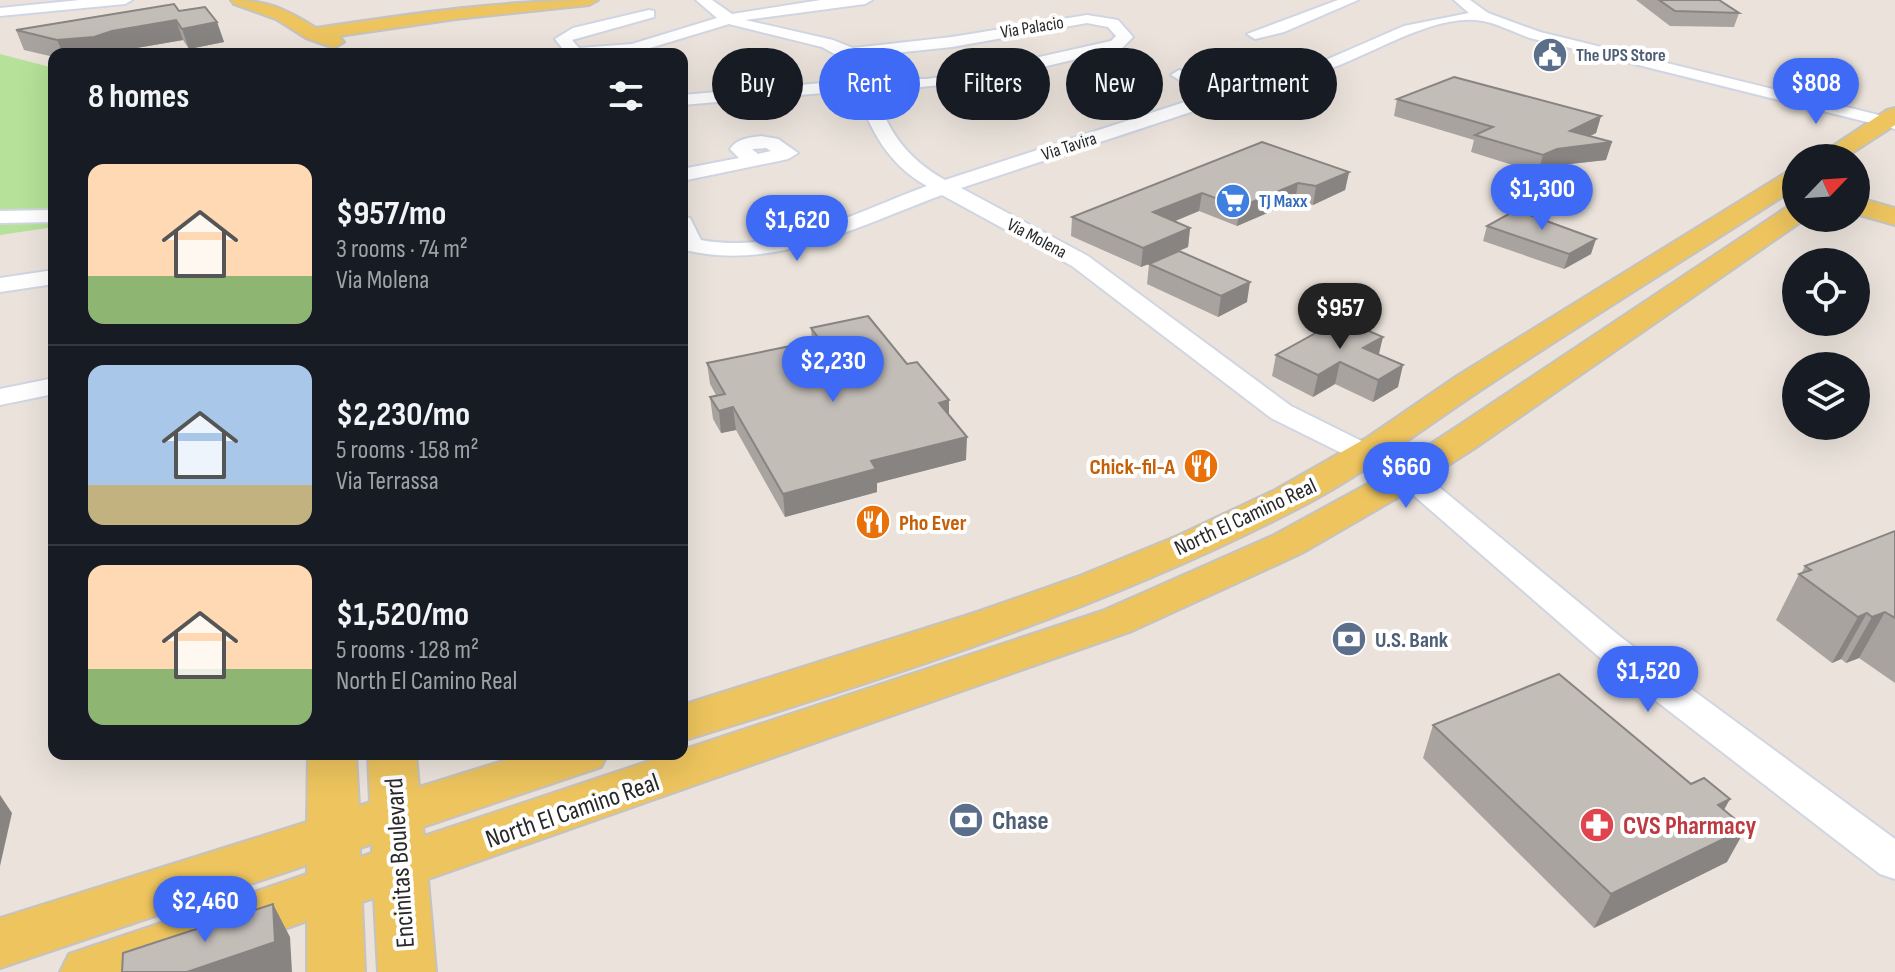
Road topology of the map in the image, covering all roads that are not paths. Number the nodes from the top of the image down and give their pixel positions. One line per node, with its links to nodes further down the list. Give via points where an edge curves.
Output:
1 (125, 0): 9 (street)
2 (240, 0): 13 (main road, via 283,15)
3 (589, 0): 13 (main road, via 456,13)
4 (703, 0): 11 (street)
5 (865, 0): 11 (street)
6 (1351, 0): 12 (street)
7 (1461, 0): 10 (street)
8 (659, 11): 15 (street, via 618,25 576,31 563,39)
9 (0, 12)
10 (1483, 16): 19 (street, via 1415,27); 25 (street, via 1547,39)
11 (730, 19): 16 (street); 17 (street)
12 (1255, 34)
13 (312, 44): 14 (main road, via 330,38)
14 (335, 48)
15 (570, 48)
16 (633, 48)
17 (839, 48)
18 (898, 48): 20 (street, Via Palacio, via 1087,19 1114,25 1125,37 1116,45)
19 (1337, 64)
20 (920, 84)
21 (819, 88): 22 (street)
22 (688, 99)
23 (1179, 110): 29 (street, Via Tavira)
24 (875, 120): 29 (street, Via Molena, via 896,152)
25 (1892, 130): 26 (main road)
26 (1860, 144)
27 (754, 161): 28 (street)
28 (688, 174)
29 (941, 188): 36 (street, via 815,235 728,252 708,251); 43 (street, Via Molena, via 1080,261 1281,412)
30 (1782, 196): 39 (main road, North El Camino Real)
31 (1782, 199): 40 (main road, North El Camino Real)
32 (1870, 209): 35 (main road)
33 (48, 216): 34 (street)
34 (0, 217)
35 (1895, 217)
36 (688, 239)
37 (48, 278): 38 (street)
38 (0, 285)
39 (1596, 302): 40 (main road, via 1608,318 1555,358); 43 (main road, North El Camino Real, via 1469,383 1421,421)
40 (1556, 375): 43 (main road, North El Camino Real, via 1462,440)
41 (48, 387): 42 (street)
42 (0, 397)
43 (1386, 464): 44 (main road, North El Camino Real); 46 (main road, North El Camino Real, via 1288,544); 54 (street, via 1610,647)
44 (1302, 491): 45 (main road, North El Camino Real); 46 (main road, via 1287,512 1175,564)
45 (1085, 589): 47 (main road, via 1078,606 980,644); 48 (main road, North El Camino Real)
46 (1171, 595): 47 (main road, North El Camino Real, via 1117,621)
47 (980, 669): 55 (main road, North El Camino Real)
48 (688, 721)
49 (332, 760): 53 (main road)
50 (392, 760): 52 (main road, Encinitas Boulevard)
51 (565, 760): 52 (main road)
52 (396, 814): 53 (main road); 55 (main road, Encinitas Boulevard)
53 (334, 834): 56 (main road); 57 (main road)
54 (1895, 862)
55 (400, 868): 56 (main road, North El Camino Real); 60 (main road, Encinitas Boulevard)
56 (335, 890): 58 (main road, North El Camino Real); 59 (main road)
57 (0, 943)
58 (89, 972)
59 (336, 972)
60 (407, 972)

